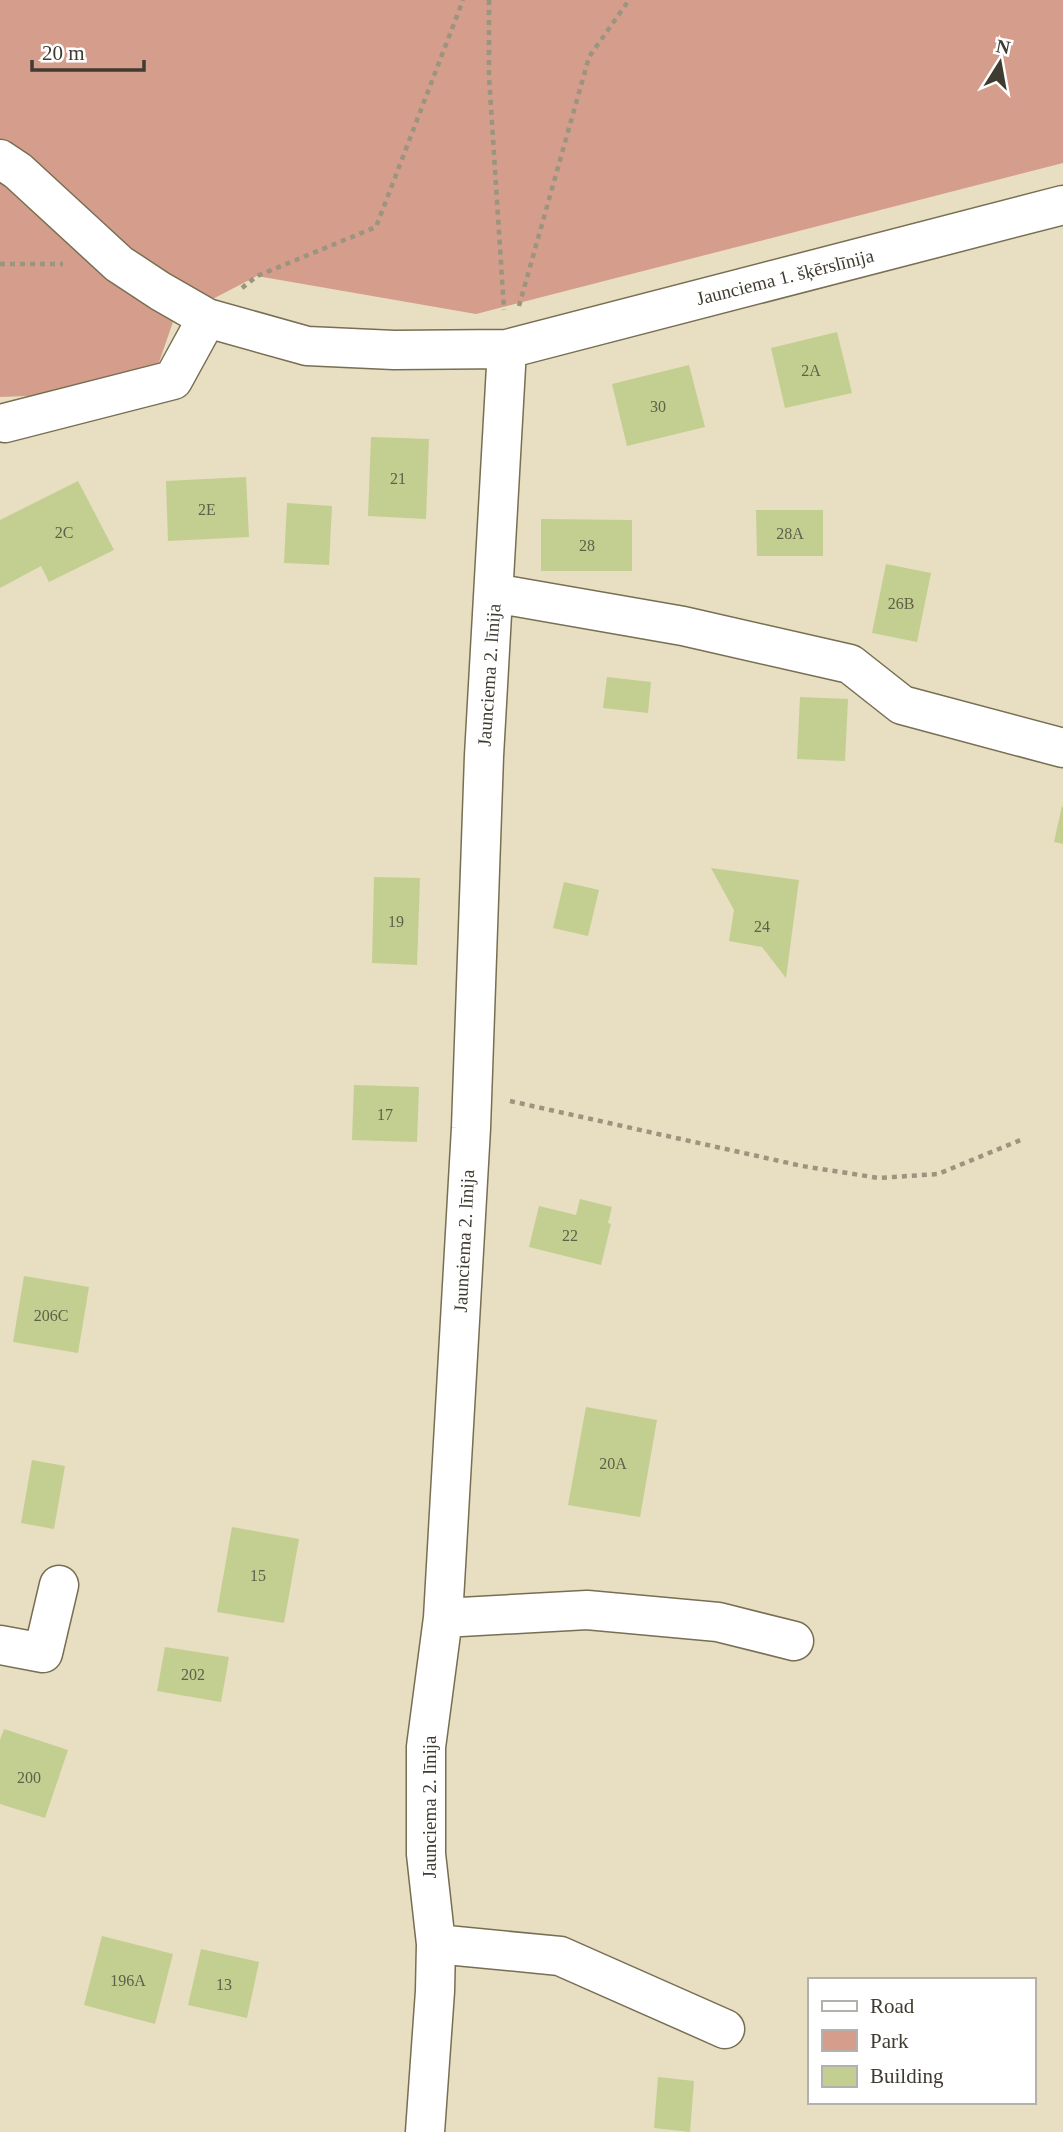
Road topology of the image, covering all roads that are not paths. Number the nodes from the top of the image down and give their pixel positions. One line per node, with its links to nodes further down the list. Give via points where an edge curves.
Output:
1 (0, 159): 3 (street, Jaunciema 1. šķērslīnija, via 120,264)
2 (1063, 205): 4 (street, Jaunciema 1. šķērslīnija)
3 (207, 318): 4 (street, Jaunciema 1. šķērslīnija, via 307,346); 5 (street, via 173,380)
4 (506, 349): 6 (street, Jaunciema 2. līnija)
5 (5, 423)
6 (494, 593): 7 (street, via 683,626 850,664 902,705); 9 (street, Jaunciema 2. līnija)
7 (1063, 748)
8 (59, 1585): 11 (street, via 43,1653)
9 (443, 1618): 10 (street, via 587,1611 718,1622); 12 (street, Jaunciema 2. līnija, via 426,1747 426,1854)
10 (794, 1641)
11 (0, 1645)
12 (436, 1944): 13 (street, via 560,1956); 14 (street, Jaunciema 2. līnija)
13 (725, 2029)
14 (425, 2132)

